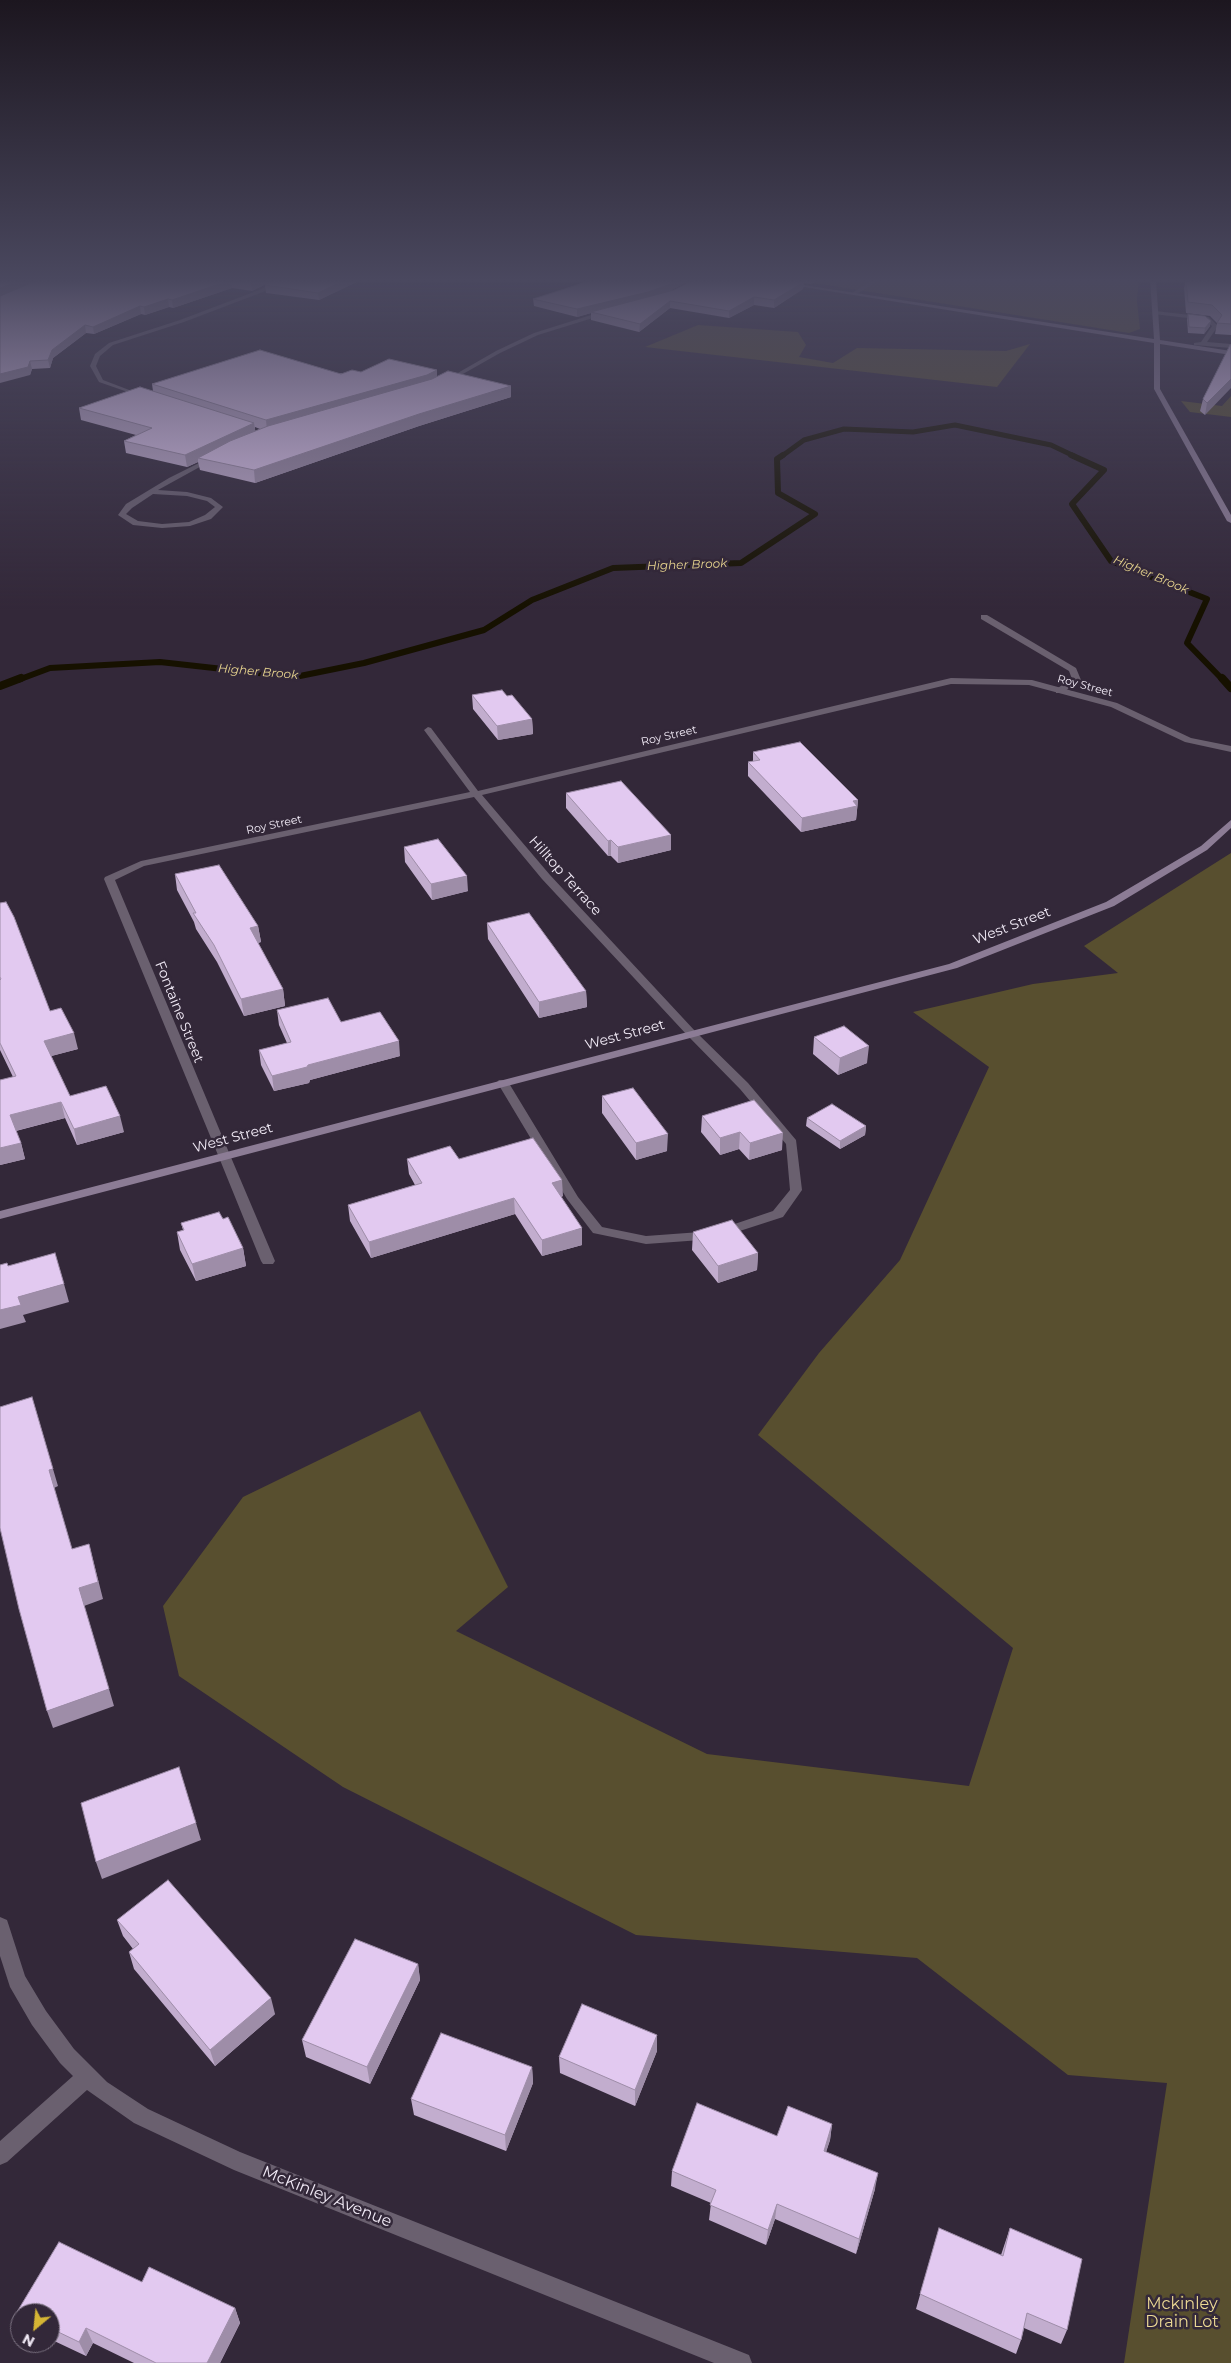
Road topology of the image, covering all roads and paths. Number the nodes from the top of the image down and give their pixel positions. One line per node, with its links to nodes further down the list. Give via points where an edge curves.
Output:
1 (124, 389): 3 (street)
2 (1157, 389): 6 (main road)
3 (150, 399)
4 (221, 454): 5 (street, via 171,479)
5 (153, 492): 5 (street, via 129,506 122,515 136,523 162,526 190,524 208,517 220,507 209,499)
6 (1231, 521)
7 (984, 617): 8 (street, via 1073,670 1077,680)
8 (1059, 690): 10 (street, Roy Street, via 1114,705 1188,740); 11 (street, Roy Street, via 1029,682 951,681)
9 (428, 730): 11 (street, Hilltop Terrace)
10 (1231, 749)
11 (476, 794): 13 (street, Roy Street, via 141,864); 14 (street, Hilltop Terrace, via 546,877)
12 (1231, 823): 14 (main road, West Street, via 1204,848 1110,904 953,966)
13 (109, 878): 16 (street, Fontaine Street)
14 (691, 1033): 15 (main road, West Street); 15 (street, Hilltop Terrace, via 744,1086 792,1143 796,1190 778,1214 716,1236 646,1240 598,1230 573,1199)
15 (503, 1082): 16 (main road, West Street)
16 (224, 1155): 17 (main road, West Street); 18 (street, Fontaine Street)
17 (0, 1215)
18 (268, 1261)
19 (0, 1926): 20 (street, McKinley Avenue, via 18,1980 39,2018 67,2056)
20 (87, 2076): 21 (street); 22 (street, McKinley Avenue, via 100,2089 141,2116 234,2160)
21 (0, 2155)
22 (741, 2363)

